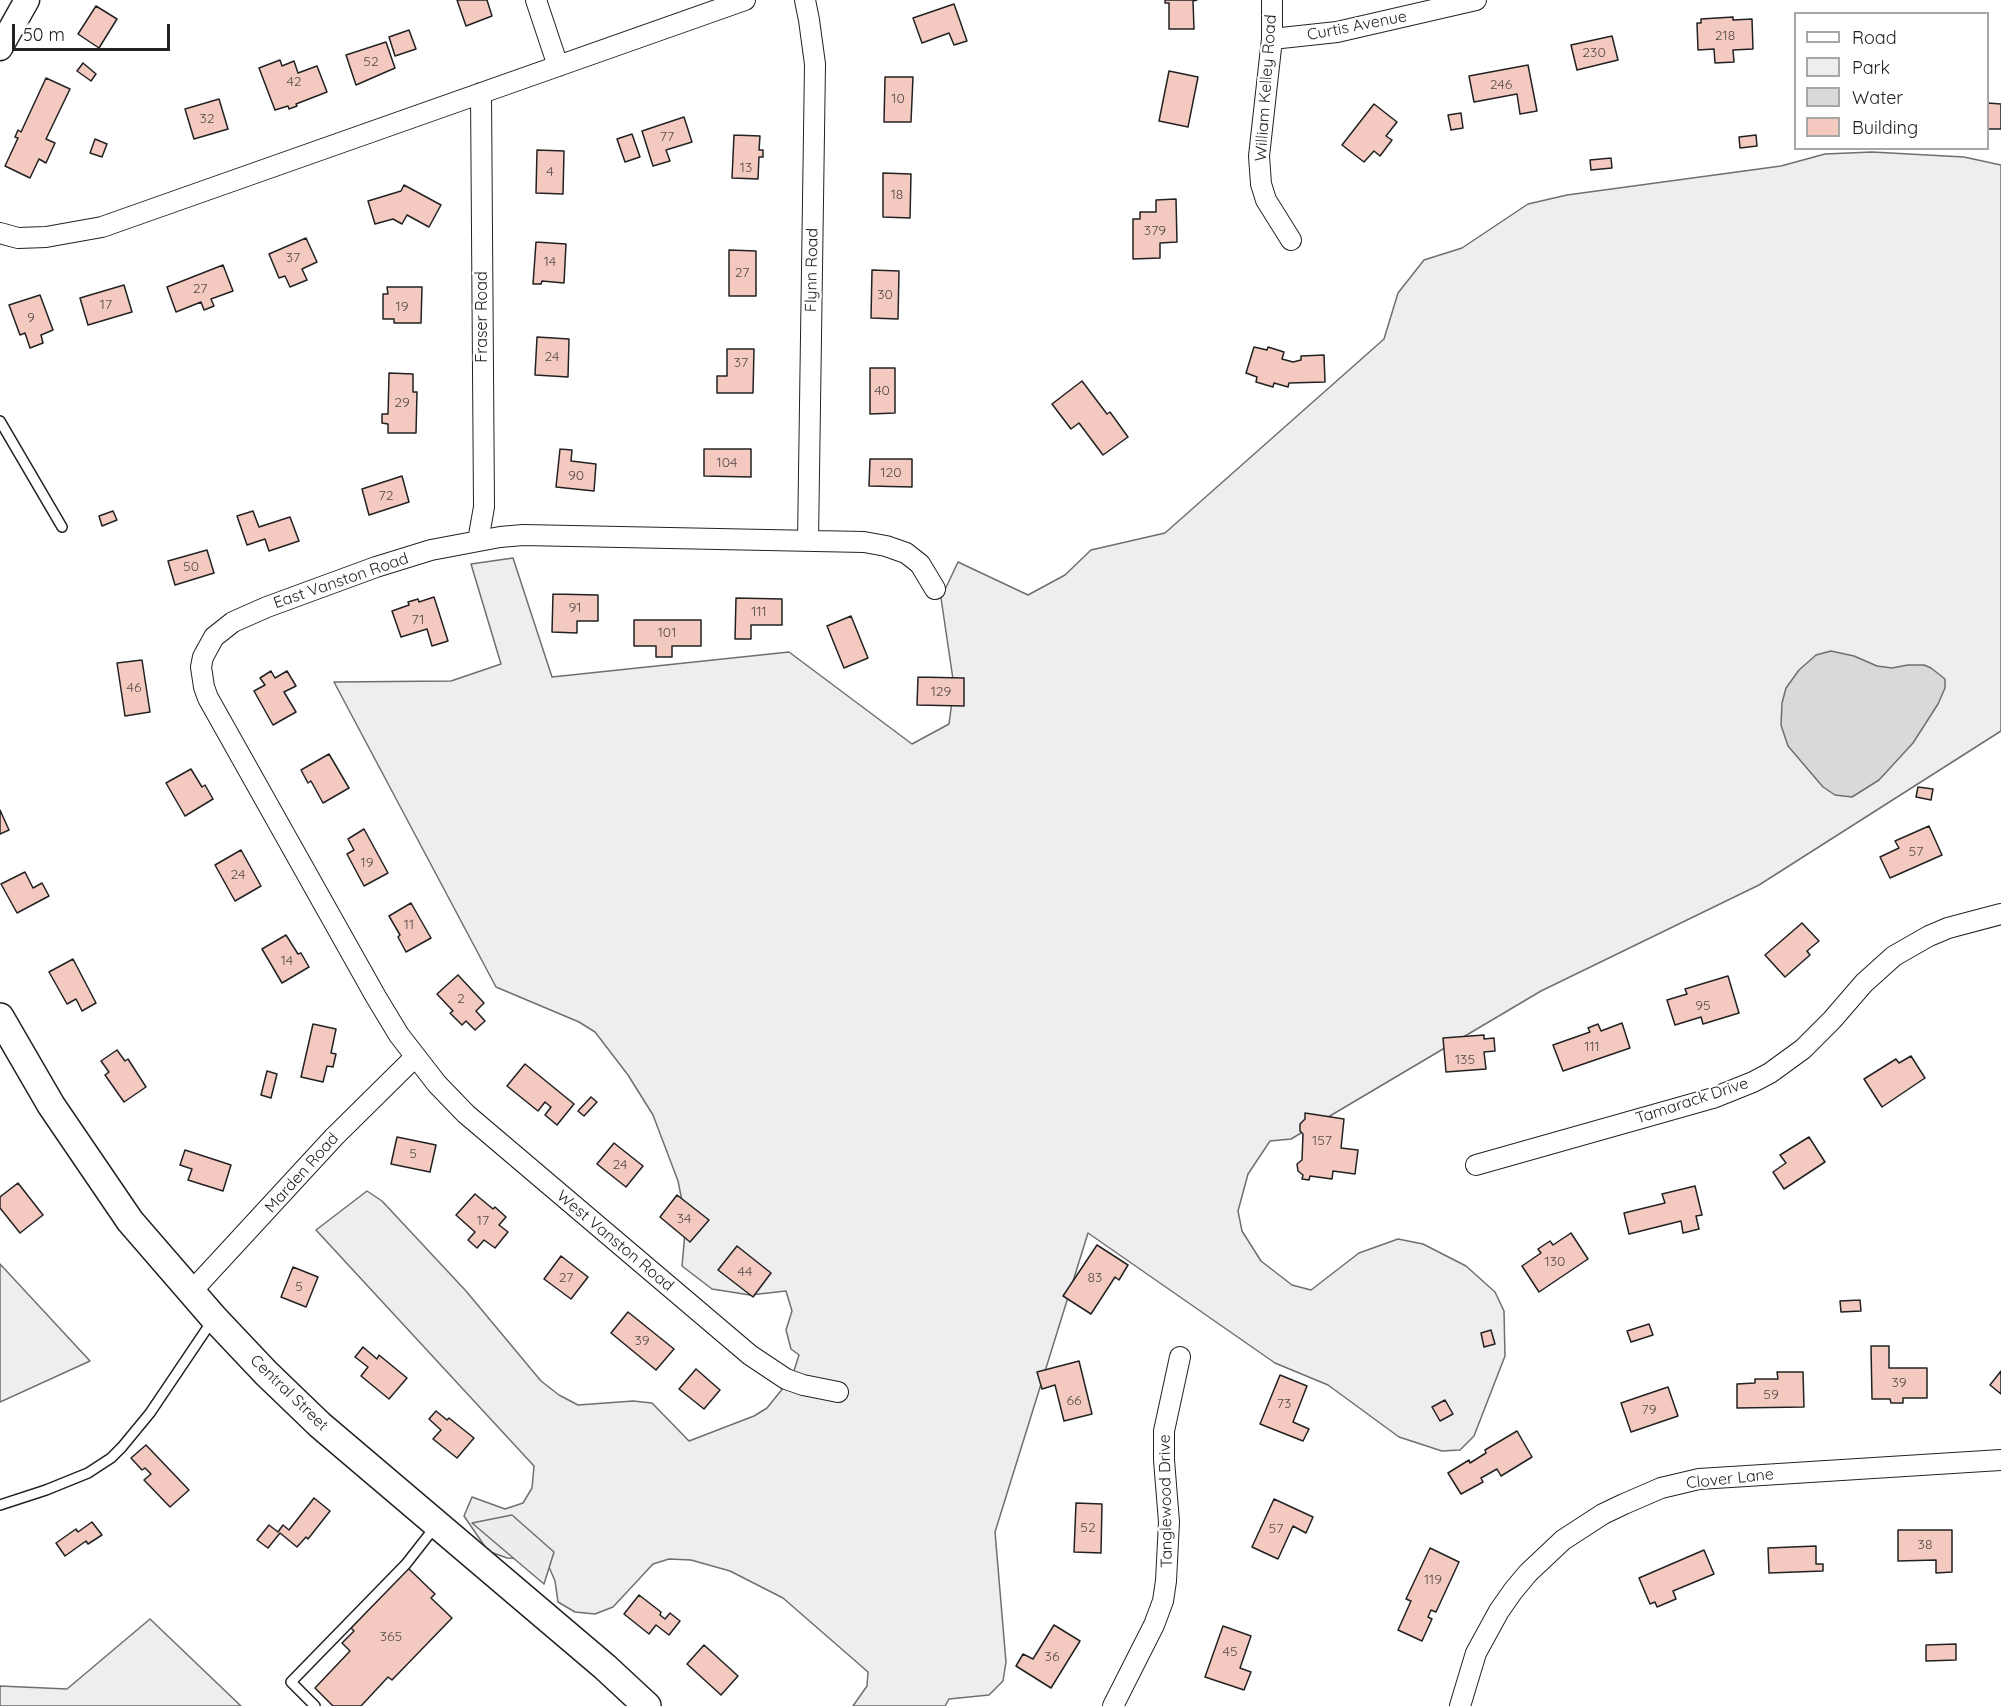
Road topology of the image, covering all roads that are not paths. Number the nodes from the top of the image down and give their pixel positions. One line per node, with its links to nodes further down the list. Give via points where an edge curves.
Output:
1 (27, 0): 8 (street)
2 (536, 0): 9 (street)
3 (745, 0): 9 (street)
4 (805, 0): 16 (street, Flynn Road, via 815,64)
5 (1272, 0): 7 (street, William Kelley Road)
6 (1476, 0): 7 (street, Curtis Avenue, via 1337,32)
7 (1272, 39): 12 (street, William Kelley Road, via 1259,156 1261,184 1266,200)
8 (0, 48)
9 (558, 66): 10 (street)
10 (481, 93): 11 (street, via 102,227 46,237 18,238); 15 (street, Fraser Road, via 484,507)
11 (0, 233)
12 (1291, 240)
13 (0, 421): 14 (lane)
14 (62, 527)
15 (478, 541): 16 (street, East Vanston Road, via 523,535); 20 (street, East Vanston Road, via 376,567 242,619 214,637 201,667 208,698 387,1017)
16 (808, 541): 17 (street, East Vanston Road, via 864,542 906,553 920,564)
17 (935, 589)
18 (2001, 915): 21 (street, Tamarack Drive, via 1948,928 1894,956 1803,1049 1753,1082 1713,1098)
19 (0, 1017): 22 (main road, Central Street, via 51,1105 130,1221)
20 (415, 1057): 22 (street, Marden Road, via 334,1137); 25 (street, West Vanston Road, via 465,1114 750,1355 786,1379)
21 (1476, 1165)
22 (191, 1292): 23 (main road, Central Street)
23 (214, 1318): 27 (lane, via 150,1413 111,1458 78,1477); 28 (main road, Central Street, via 320,1425)
24 (1180, 1357): 31 (street, Tanglewood Drive, via 1164,1431 1166,1581 1154,1625)
25 (837, 1392)
26 (2001, 1460): 32 (street, Clover Lane, via 1698,1479 1661,1488 1624,1504 1563,1540 1513,1591 1476,1653)
27 (0, 1505)
28 (437, 1524): 29 (lane, via 406,1564 291,1682); 30 (main road, Central Street)
29 (315, 1706)
30 (647, 1706)
31 (1113, 1706)
32 (1460, 1706)

